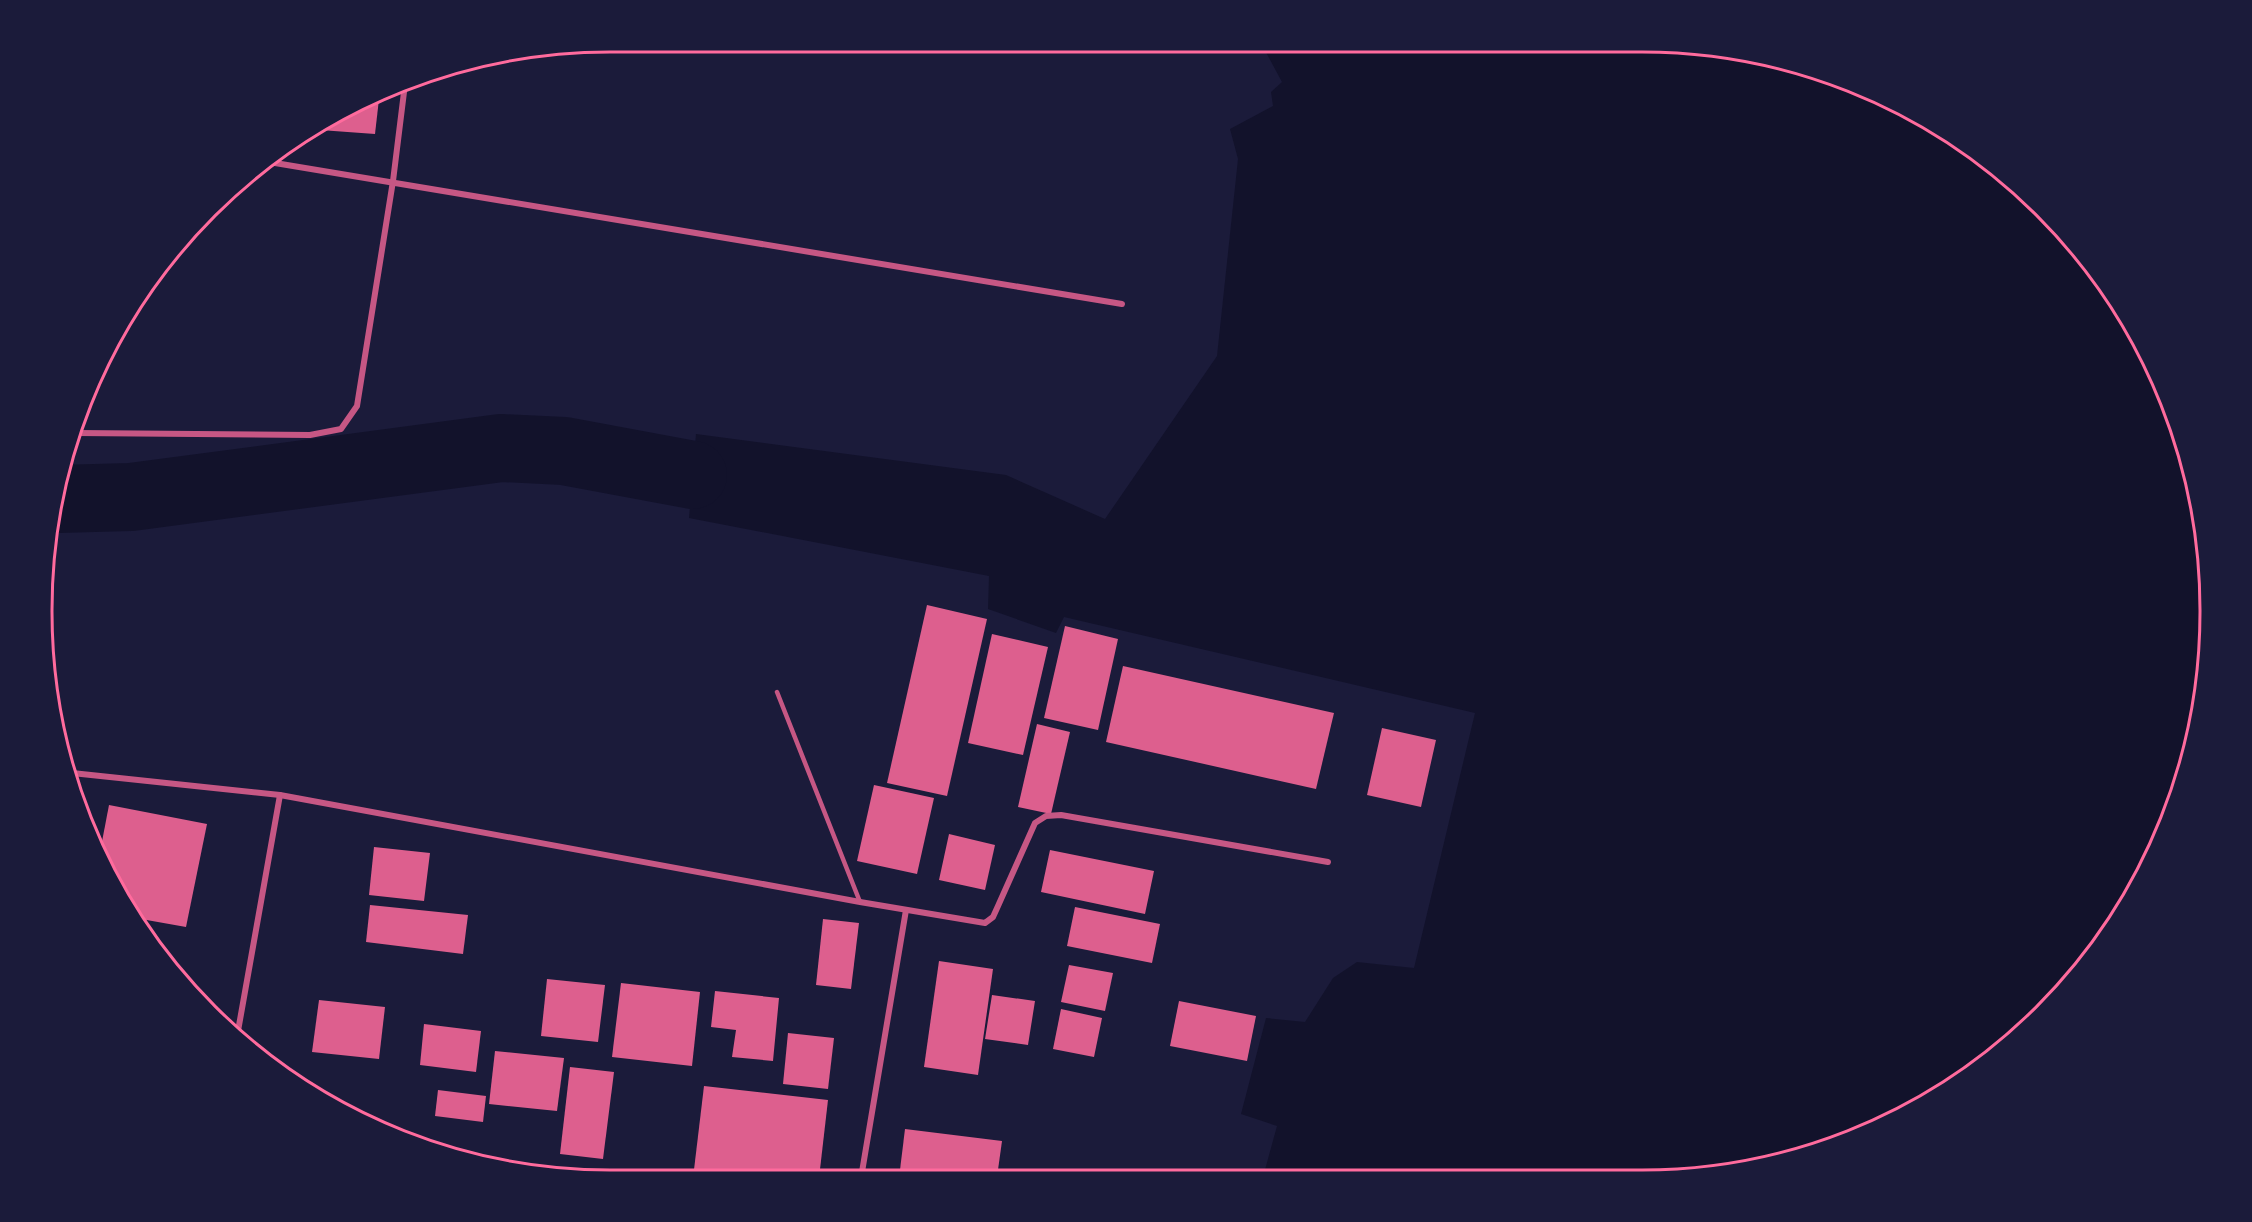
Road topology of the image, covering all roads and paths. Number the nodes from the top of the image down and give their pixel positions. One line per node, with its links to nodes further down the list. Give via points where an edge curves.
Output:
1 (404, 92): 3 (street)
2 (278, 163): 3 (street)
3 (393, 181): 4 (street); 5 (street, via 357,406 341,429 310,435)
4 (1122, 304)
5 (81, 433)
6 (777, 692): 10 (lane)
7 (77, 774): 8 (street)
8 (280, 795): 10 (street); 12 (street)
9 (1328, 862): 11 (street, via 1061,815 1046,816 1035,823 993,917 985,923)
10 (860, 902): 11 (street)
11 (906, 910): 13 (street)
12 (239, 1027)
13 (862, 1170)

